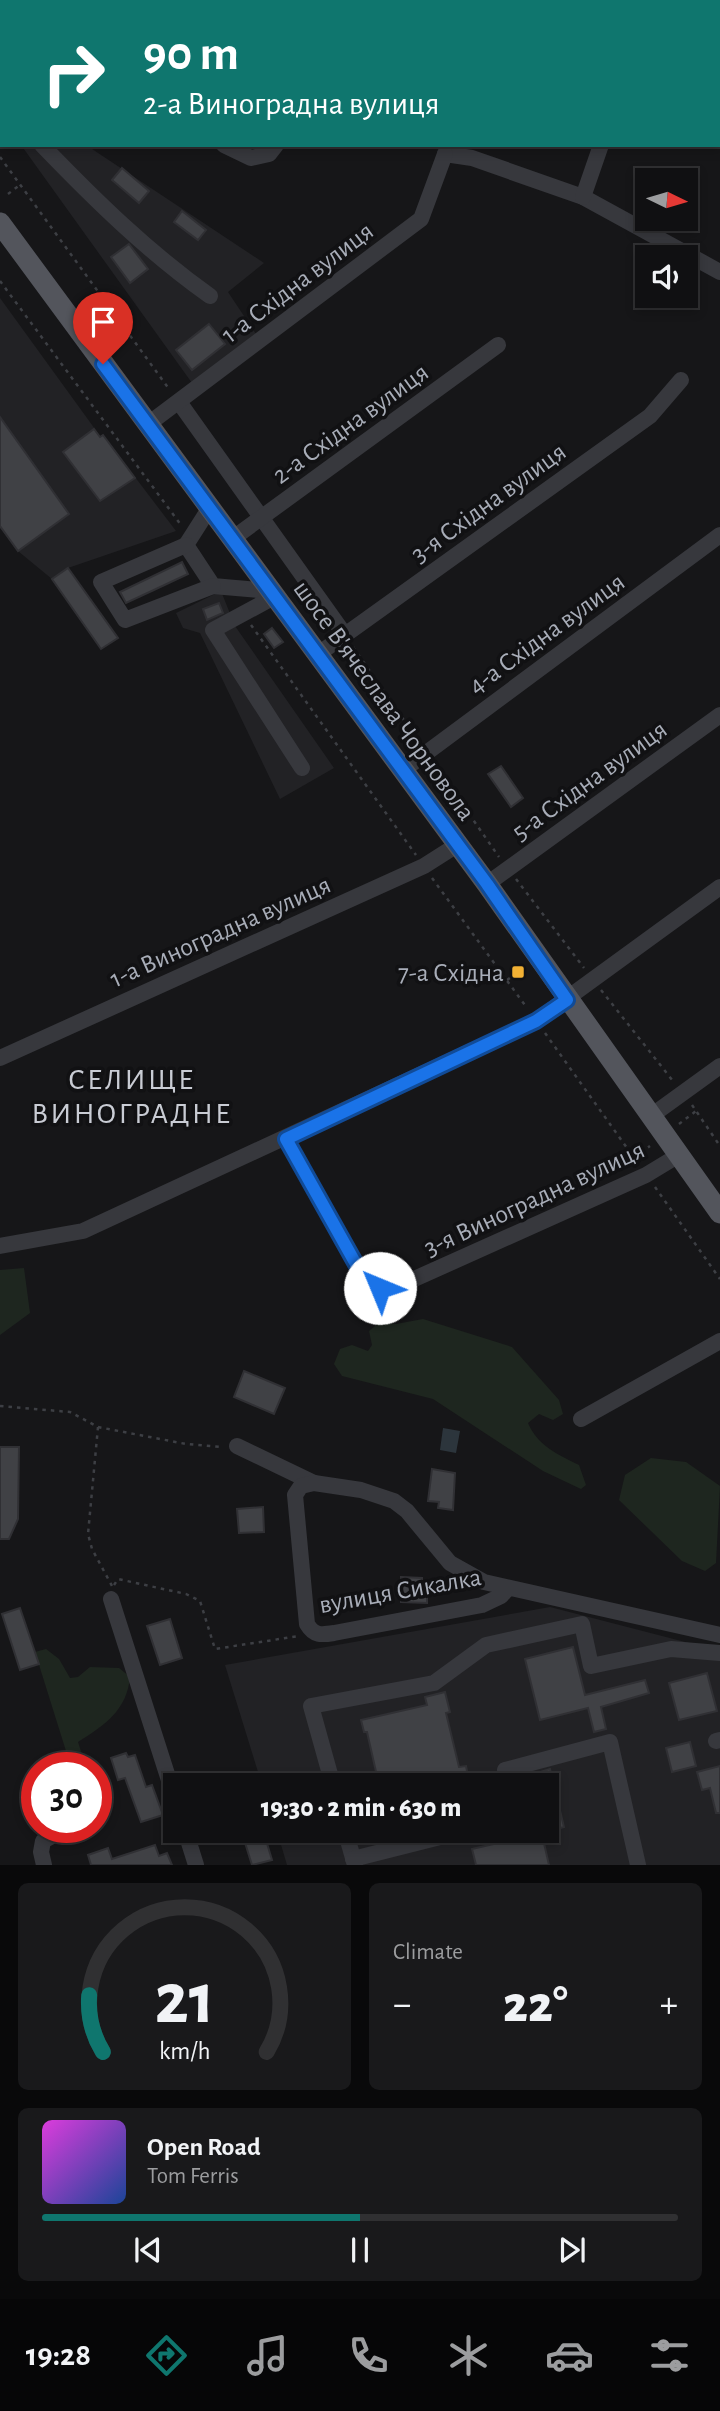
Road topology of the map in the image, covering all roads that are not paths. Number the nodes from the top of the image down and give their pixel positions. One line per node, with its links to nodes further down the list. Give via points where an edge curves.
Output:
1 (44, 147): 9 (street, via 167,265)
2 (228, 147): 3 (street, via 251,158 269,154)
3 (274, 147)
4 (600, 147): 6 (street)
5 (442, 150): 6 (street); 12 (street, 1-а Східна вулиця, via 421,219)
6 (583, 197): 8 (street)
7 (0, 223): 13 (main road, шосе В'ячеслава Чорновола)
8 (720, 272)
9 (210, 296)
10 (498, 345): 15 (street, 2-а Східна вулиця)
11 (681, 380): 21 (street, 3-я Східна вулиця, via 650,416)
12 (179, 402): 13 (street, 1-а Східна вулиця); 15 (street)
13 (147, 425): 14 (main road, шосе В'ячеслава Чорновола)
14 (209, 509): 17 (main road, шосе В'ячеслава Чорновола); 18 (street)
15 (262, 518): 17 (street, 2-а Східна вулиця); 21 (street)
16 (720, 535): 25 (street, 4-а Східна вулиця)
17 (232, 539): 20 (main road, шосе В'ячеслава Чорновола)
18 (188, 543): 19 (street); 19 (street, via 101,582 125,620)
19 (213, 586): 20 (street)
20 (272, 594): 22 (main road, шосе В'ячеслава Чорновола); 24 (street, via 213,630)
21 (345, 635): 22 (street, 3-я Східна вулиця)
22 (317, 655): 25 (main road, шосе В'ячеслава Чорновола)
23 (720, 715): 27 (street, 5-а Східна вулиця)
24 (302, 768)
25 (402, 771): 26 (main road, шосе В'ячеслава Чорновола)
26 (457, 845): 27 (main road, шосе В'ячеслава Чорновола); 30 (street, 1-а Виноградна вулиця, via 424,866)
27 (487, 884): 29 (main road, шосе В'ячеслава Чорновола)
28 (720, 887): 29 (street)
29 (567, 1000): 32 (main road, шосе В'ячеслава Чорновола); 33 (street, via 536,1021)
30 (0, 1058)
31 (720, 1066): 32 (street)
32 (651, 1116): 34 (main road, шосе В'ячеслава Чорновола)
33 (286, 1139): 34 (street, 3-я Виноградна вулиця, via 366,1282 380,1288 402,1287 646,1175); 36 (street, via 83,1231)
34 (679, 1154): 35 (main road, шосе В'ячеслава Чорновола)
35 (720, 1213)
36 (0, 1246)
37 (720, 1341): 38 (street)
38 (581, 1419)
39 (240, 1447): 40 (street)
40 (314, 1483): 41 (street, вулиця Сикалка, via 361,1490 394,1502 467,1576); 41 (street, вулиця Сикалка, via 301,1486 295,1495 307,1623 316,1633 482,1605)
41 (508, 1588): 43 (street, вулиця Сикалка)
42 (112, 1592): 46 (street)
43 (720, 1634)
44 (720, 1653): 47 (street, via 671,1649 591,1666 582,1624 486,1645 434,1683 311,1706)
45 (505, 1770): 55 (street, via 610,1742)
46 (167, 1773)
47 (329, 1773)
48 (42, 1843): 53 (street)
49 (189, 1843): 54 (street)
50 (349, 1843): 52 (street)
51 (420, 1843): 52 (street)
52 (354, 1862)
53 (44, 1865)
54 (196, 1865)
55 (638, 1865)

